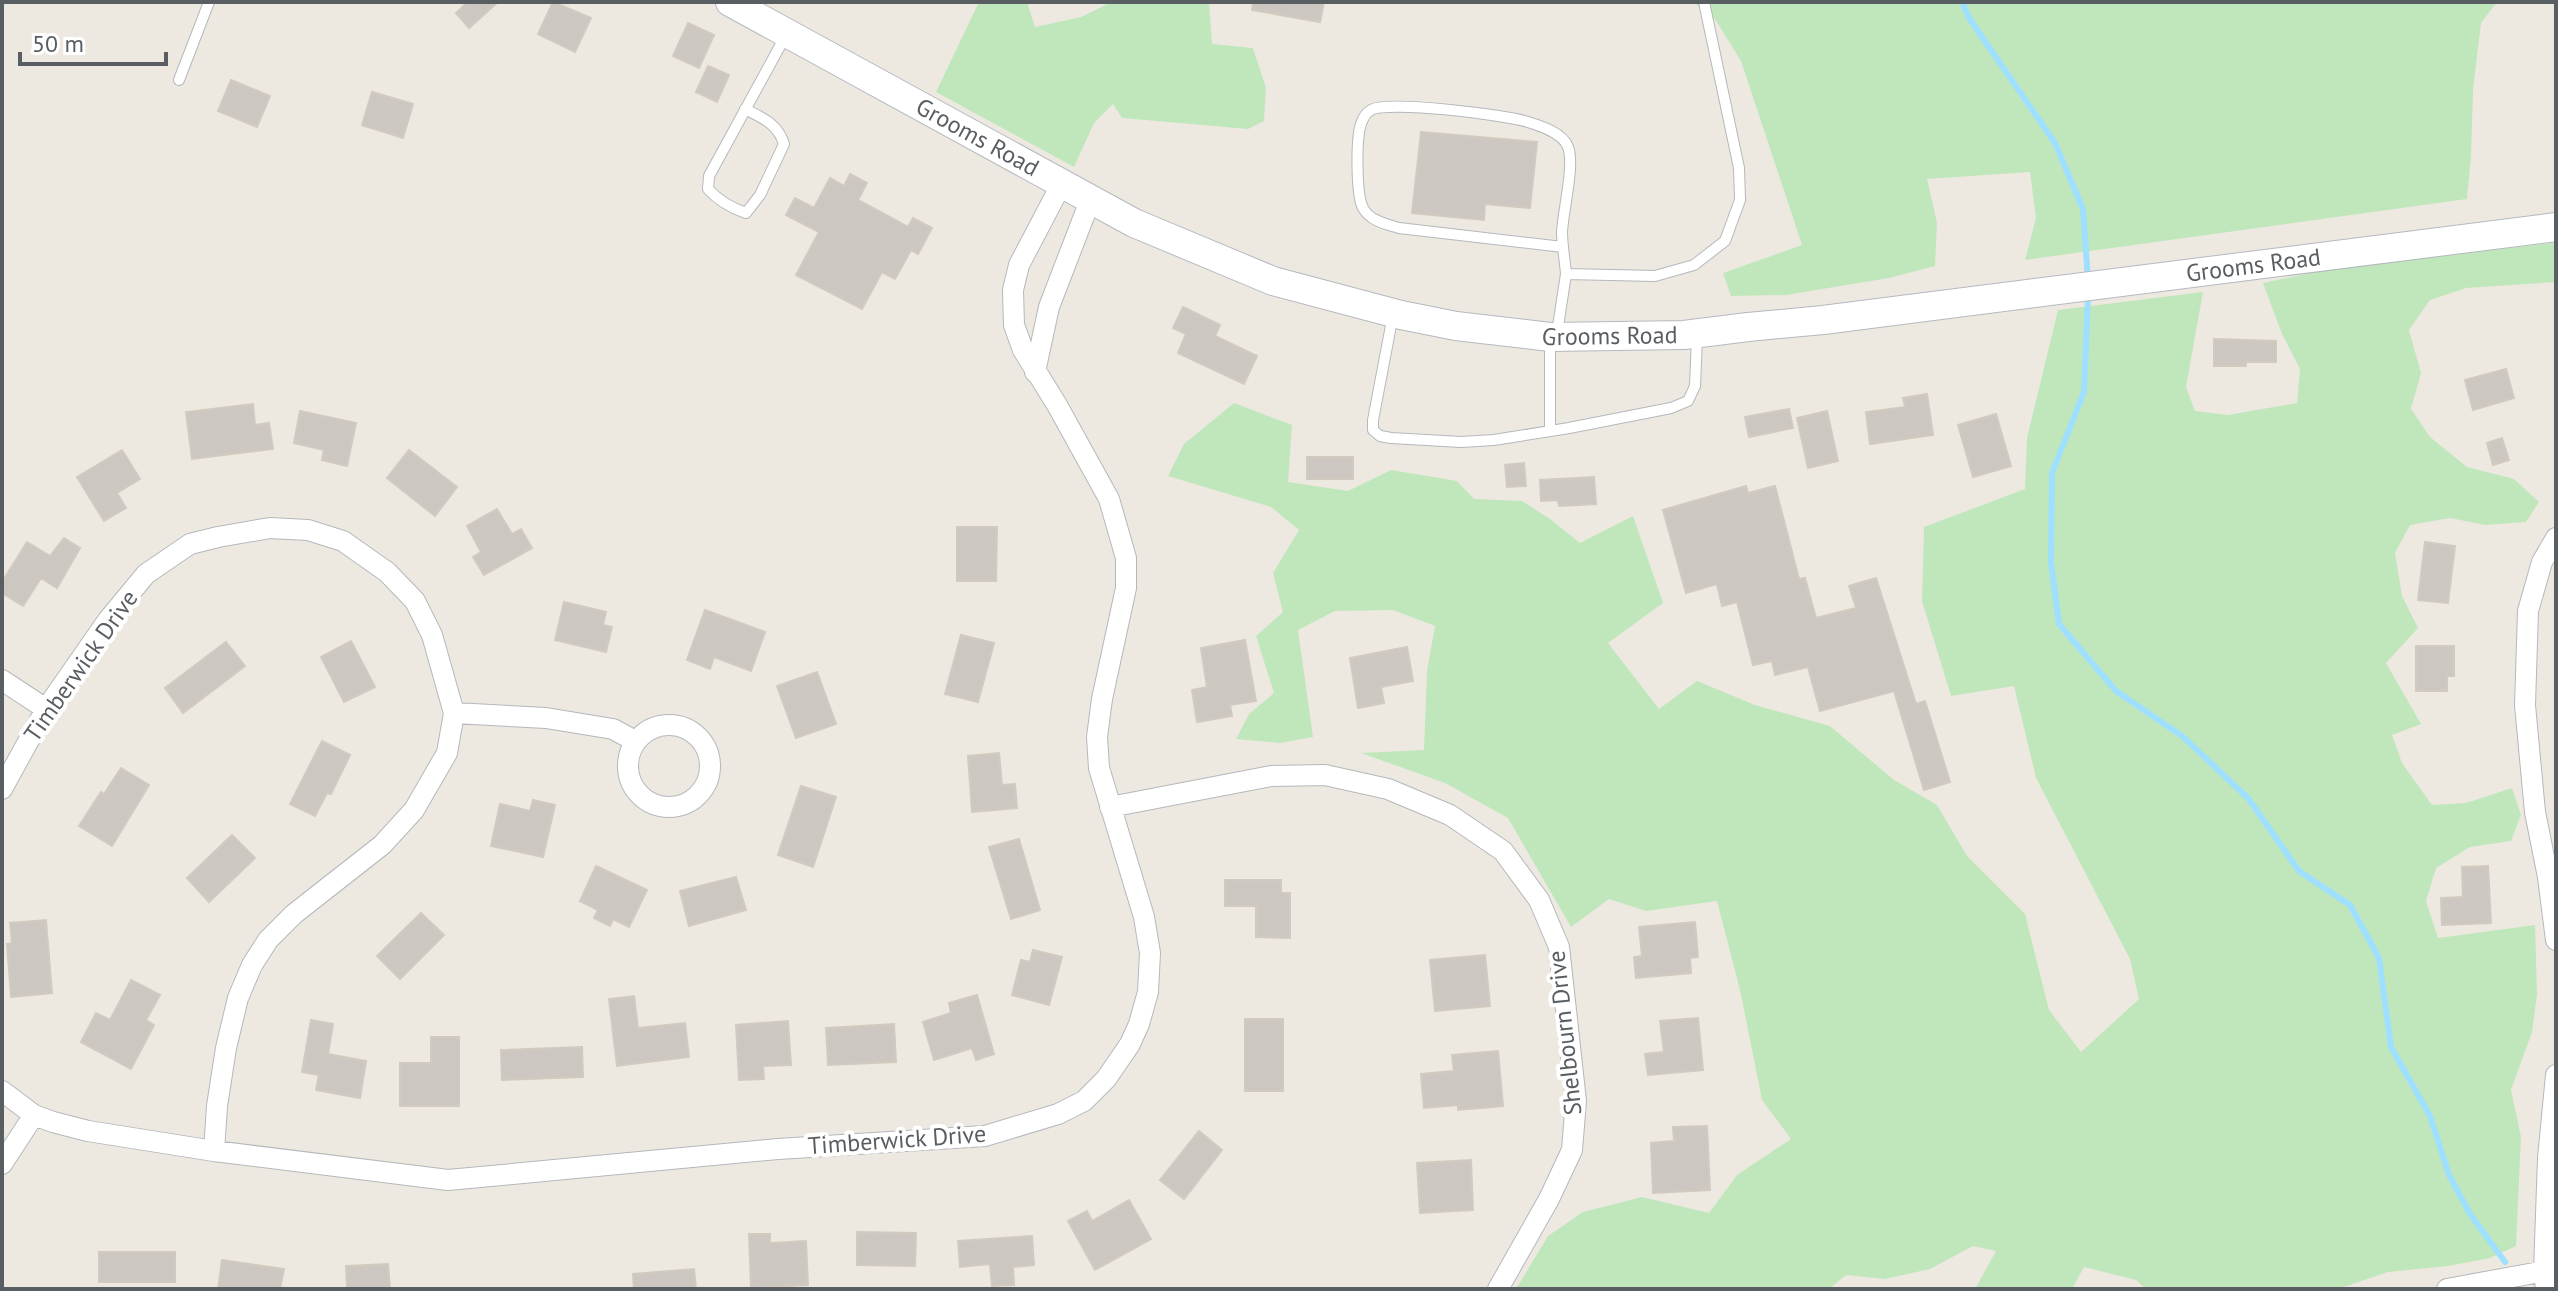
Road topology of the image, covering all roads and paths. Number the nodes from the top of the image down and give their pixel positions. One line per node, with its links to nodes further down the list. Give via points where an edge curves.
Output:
1 (209, 2): 5 (lane)
2 (730, 2): 4 (street, Grooms Road)
3 (1704, 2): 11 (lane, via 1739,168 1740,200 1725,241 1694,265 1655,276)
4 (787, 33): 6 (lane); 7 (street, Grooms Road)
5 (179, 80)
6 (745, 109): 6 (lane, via 709,176 708,189 746,213 784,144 767,119)
7 (1062, 183): 8 (street, Grooms Road); 15 (street, Timberwick Drive, via 1019,265 1013,290 1014,325)
8 (1091, 198): 12 (street, Grooms Road, via 1134,223 1273,281); 15 (street, via 1049,307)
9 (2556, 227): 13 (street, Grooms Road)
10 (1563, 247): 10 (lane, via 1570,156 1567,144 1554,133 1526,121 1484,115 1397,106 1368,111 1361,124 1359,195 1363,209 1376,221); 11 (lane)
11 (1566, 274): 14 (lane)
12 (1394, 313): 14 (street, Grooms Road); 16 (lane, via 1373,420 1373,430 1380,436 1461,442)
13 (1697, 334): 14 (street, Grooms Road); 16 (lane, via 1695,386 1688,401)
14 (1553, 337): 16 (lane)
15 (1035, 372): 23 (street, Timberwick Drive, via 1109,499 1126,558 1126,588 1097,737)
16 (1550, 431)
17 (2556, 538): 24 (street, via 2542,562 2528,611 2525,705 2535,812)
18 (2, 680): 19 (street)
19 (46, 709): 20 (street, Timberwick Drive, via 146,574 190,544 270,528 308,530 343,541 387,572 415,601 432,635); 22 (street, Timberwick Drive)
20 (454, 713): 21 (street, via 546,718 613,729); 28 (street, Timberwick Drive, via 447,753 414,810 382,845 294,914 252,965 226,1048)
21 (635, 741): 21 (street, via 628,776 650,803 685,804 704,789 709,755 697,735 665,725)
22 (2, 789)
23 (1110, 807): 28 (street, Timberwick Drive, via 1144,917 1150,953 1148,992 1130,1044 1106,1079 1084,1101 1058,1114 985,1136 762,1150 448,1180); 31 (street, Shelbourn Drive, via 1271,776 1325,775 1388,789 1450,815 1503,851 1539,900 1559,947 1576,1101 1572,1150)
24 (2556, 940)
25 (2556, 1075): 30 (street, via 2548,1158)
26 (2, 1091): 27 (street, Timberwick Drive)
27 (34, 1115): 28 (street, Timberwick Drive, via 88,1131); 29 (street)
28 (214, 1151)
29 (2, 1164)
30 (2549, 1276): 32 (street)
31 (1498, 1289)
32 (2447, 1289)

